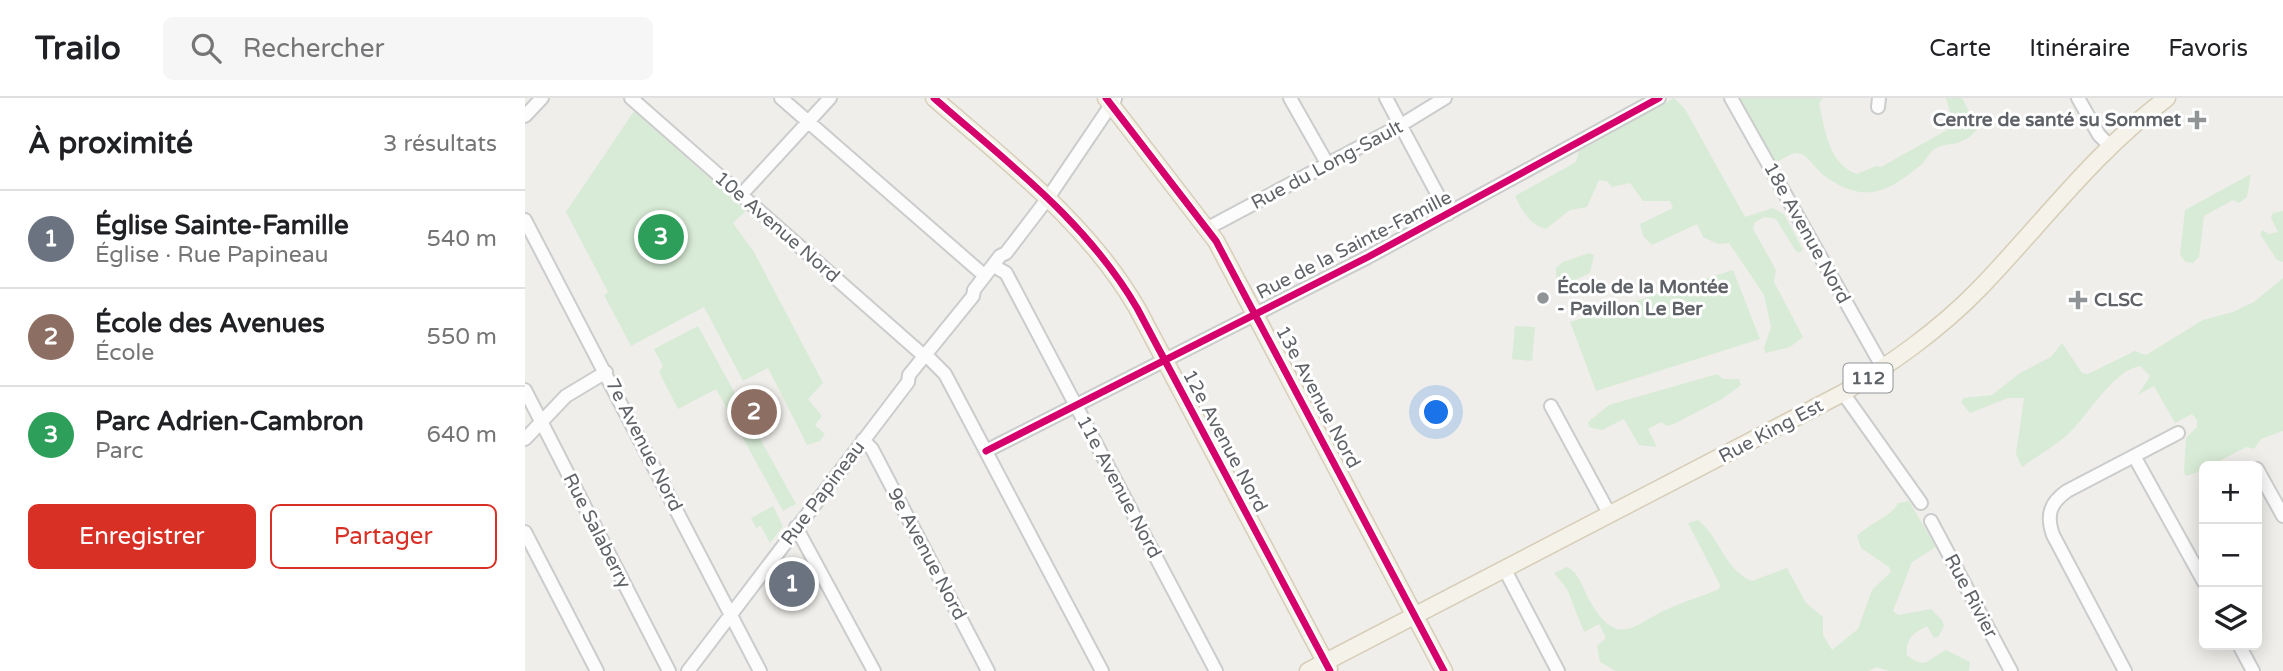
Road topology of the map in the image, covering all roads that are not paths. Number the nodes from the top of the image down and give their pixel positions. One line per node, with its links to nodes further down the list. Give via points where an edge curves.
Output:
1 (542, 98): 14 (street)
2 (631, 98): 19 (street, 10e Avenue Nord)
3 (781, 98): 15 (street)
4 (830, 98): 15 (street)
5 (934, 98): 20 (main road, 12e Avenue Nord)
6 (1290, 98): 18 (street)
7 (1386, 98): 16 (street)
8 (1445, 98): 16 (street, Rue du Long-Sault)
9 (1659, 98): 21 (street, Rue de la Sainte-Famille)
10 (1731, 98): 31 (street, 18e Avenue Nord)
11 (2078, 98): 17 (street)
12 (2167, 98): 17 (main road, Rue King Est / 112)
13 (1111, 100): 20 (street, Rue Papineau); 23 (main road, 13e Avenue Nord)
14 (525, 117)
15 (808, 122): 19 (street); 26 (street)
16 (1401, 125): 18 (street, Rue du Long-Sault); 21 (street)
17 (2110, 146): 31 (main road, Rue King Est / 112, via 1956,311)
18 (1328, 165): 23 (street, Rue du Long-Sault)
19 (741, 195): 29 (street, 10e Avenue Nord)
20 (1048, 198): 24 (street, Rue Papineau); 30 (main road, 12e Avenue Nord, via 1113,268)
21 (1448, 214): 28 (street, Rue de la Sainte-Famille)
22 (525, 220): 32 (street, 7e Avenue Nord)
23 (1208, 228): 28 (main road, 13e Avenue Nord)
24 (1006, 253): 25 (street, Rue Papineau); 26 (street, Rue Papineau)
25 (999, 269): 27 (street, Rue Papineau); 35 (street, 11e Avenue Nord, via 1006,273)
26 (985, 276): 27 (street, Rue Papineau)
27 (973, 296): 29 (street, Rue Papineau)
28 (1256, 313): 30 (street, Rue de la Sainte-Famille); 53 (main road, 13e Avenue Nord)
29 (927, 357): 40 (street, Rue Papineau); 41 (street, 10e Avenue Nord, via 942,369)
30 (1165, 360): 35 (street, Rue de la Sainte-Famille); 55 (main road, 12e Avenue Nord)
31 (1883, 369): 34 (main road, Rue King Est / 112)
32 (605, 372): 37 (street, via 566,396); 52 (street, 7e Avenue Nord)
33 (525, 390): 37 (street, Rue Salaberry)
34 (1843, 393): 44 (street); 45 (main road, Rue King Est / 112)
35 (1076, 406): 41 (street, Rue de la Sainte-Famille); 63 (street, 11e Avenue Nord)
36 (1551, 406): 45 (street)
37 (541, 422): 39 (street); 57 (street, Rue Salaberry)
38 (2178, 433): 42 (street)
39 (525, 439)
40 (863, 440): 48 (street, Rue Papineau); 61 (street, 9e Avenue Nord, via 872,449)
41 (986, 451): 62 (street, 10e Avenue Nord)
42 (2134, 456): 51 (street); 68 (street, via 2067,491 2052,504 2048,518)
43 (2262, 478): 46 (street)
44 (1921, 503)
45 (1610, 515): 50 (main road, Rue King Est / 112)
46 (2283, 516)
47 (1931, 521): 67 (street, Rue Rivier)
48 (796, 527): 52 (street, Rue Papineau); 60 (street)
49 (525, 532): 56 (street)
50 (1505, 570): 53 (main road, Rue King Est / 112); 66 (street)
51 (2199, 573)
52 (731, 614): 58 (street, Rue Papineau); 59 (street, 7e Avenue Nord)
53 (1415, 617): 55 (main road, Rue King Est / 112); 65 (main road, 13e Avenue Nord)
54 (2242, 650): 69 (street)
55 (1328, 666): 64 (main road, Rue King Est / 112)
56 (597, 671)
57 (670, 671)
58 (688, 671)
59 (760, 671)
60 (874, 671)
61 (988, 671)
62 (1102, 671)
63 (1216, 671)
64 (1308, 671)
65 (1444, 671)
66 (1558, 671)
67 (2011, 671)
68 (2125, 671)
69 (2253, 671)

